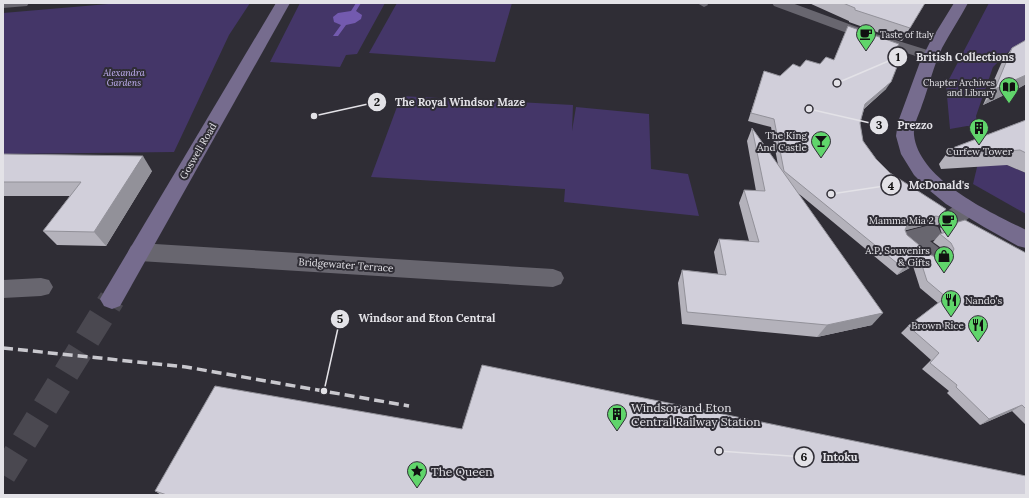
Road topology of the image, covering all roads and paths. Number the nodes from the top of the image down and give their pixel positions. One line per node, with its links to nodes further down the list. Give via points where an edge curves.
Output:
1 (22, 3): 5 (street)
2 (283, 3): 11 (main road, Goswell Road)
3 (779, 3): 6 (street)
4 (961, 3): 6 (main road)
5 (3, 4)
6 (931, 56): 7 (main road, via 906,124 905,136 910,153 919,167 937,186)
7 (967, 208): 8 (street); 10 (main road)
8 (948, 222)
9 (930, 233): 12 (street, via 911,238)
10 (1026, 240)
11 (139, 252): 13 (street, Bridgewater Terrace); 16 (main road, Goswell Road)
12 (935, 257)
13 (553, 278)
14 (41, 287): 15 (street)
15 (3, 289)
16 (112, 299)

